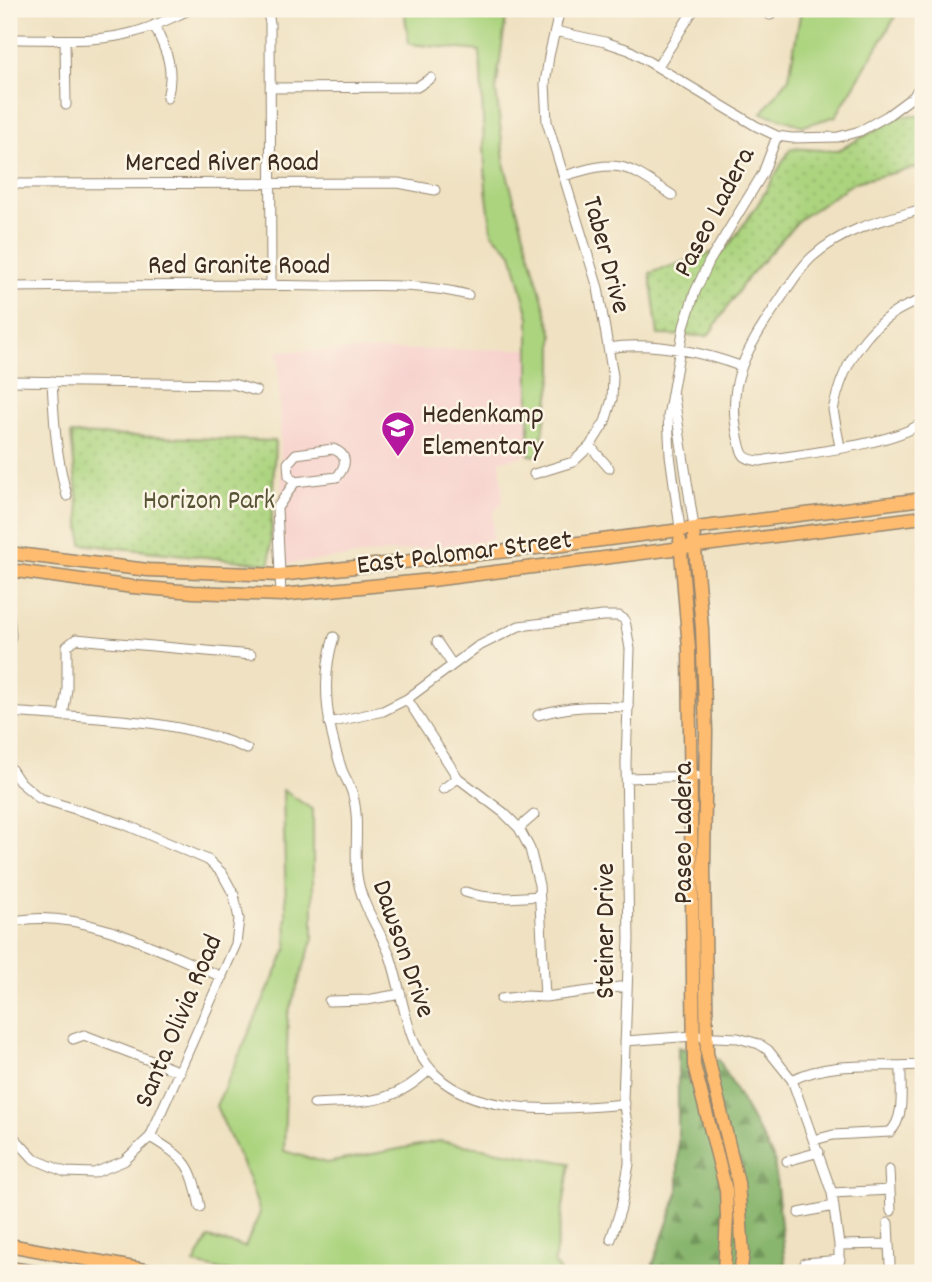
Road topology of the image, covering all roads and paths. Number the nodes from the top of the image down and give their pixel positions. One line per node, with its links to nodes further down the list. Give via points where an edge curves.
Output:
1 (191, 9): 7 (street)
2 (267, 9): 14 (street)
3 (560, 9): 8 (street, Taber Drive)
4 (694, 9): 11 (street)
5 (759, 9): 6 (street)
6 (770, 15)
7 (154, 25): 10 (street, via 107,38); 15 (street, via 169,61 172,82)
8 (555, 31): 11 (street, via 629,50); 18 (street, Taber Drive, via 545,101)
9 (9, 39): 10 (street)
10 (65, 40): 16 (street)
11 (658, 66): 17 (street)
12 (431, 78): 14 (street, via 417,87)
13 (923, 80): 17 (street, via 914,96 860,131 838,137)
14 (270, 88): 19 (street)
15 (167, 98)
16 (66, 105)
17 (776, 136): 29 (street, Paseo Ladera, via 763,173 704,272)
18 (564, 176): 22 (street, via 614,165 634,170); 28 (street, Taber Drive, via 594,272)
19 (270, 183): 20 (street, Merced River Road); 21 (street, Merced River Road, via 398,183); 24 (street)
20 (9, 184)
21 (435, 190)
22 (672, 195)
23 (923, 209): 30 (street, via 845,233 810,260)
24 (271, 285): 25 (street, Red Granite Road); 26 (street, Red Granite Road, via 433,287)
25 (9, 287)
26 (468, 295)
27 (923, 300): 36 (street, via 890,315 859,346 835,402)
28 (608, 348): 29 (street, via 650,345); 35 (street, Taber Drive, via 612,399)
29 (680, 351): 30 (street); 45 (street, Paseo Ladera, via 673,392 681,430)
30 (740, 366): 36 (street, via 737,432 742,454 749,460)
31 (9, 381): 32 (street)
32 (52, 381): 33 (street, via 233,384); 42 (street, via 54,432)
33 (256, 391)
34 (923, 422): 36 (street, via 901,433)
35 (590, 446): 38 (street); 40 (street, Taber Drive, via 573,462)
36 (840, 447)
37 (9, 461): 39 (street)
38 (609, 468)
39 (9, 471)
40 (534, 474)
41 (295, 482): 41 (street, via 337,477 345,460 333,449 296,454 287,468); 50 (street, via 277,508)
42 (67, 496)
43 (923, 499): 45 (main road, East Palomar Street)
44 (923, 517): 46 (main road, East Palomar Street)
45 (687, 528): 46 (main road, Paseo Ladera); 47 (main road, Paseo Ladera); 50 (main road, East Palomar Street)
46 (694, 545): 47 (main road, East Palomar Street); 66 (main road, Paseo Ladera, via 704,660)
47 (680, 547): 51 (main road, East Palomar Street); 67 (main road, Paseo Ladera, via 689,649)
48 (9, 553): 50 (main road, East Palomar Street, via 148,570)
49 (9, 570): 51 (main road, East Palomar Street, via 133,587)
50 (279, 575): 51 (street)
51 (281, 595)
52 (9, 615): 55 (street)
53 (334, 637): 63 (street, Dawson Drive, via 327,669)
54 (437, 642): 57 (street)
55 (9, 644)
56 (251, 655): 62 (street, via 76,639 67,646)
57 (452, 664): 58 (street); 59 (street, Steiner Drive, via 519,626 619,616 625,620 630,649)
58 (407, 699): 63 (street, via 383,711); 68 (street)
59 (629, 707): 61 (street, via 572,706); 69 (street, Steiner Drive)
60 (9, 712): 62 (street)
61 (538, 715)
62 (63, 716): 64 (street, via 175,727)
63 (329, 723): 78 (street, Dawson Drive, via 354,797 362,900 384,942)
64 (247, 749)
65 (9, 766): 76 (street, Santa Olivia Road, via 39,797 124,824 216,867 230,887 239,919 236,944)
66 (705, 776): 67 (street); 82 (main road, Paseo Ladera)
67 (691, 777): 69 (street); 82 (main road, Paseo Ladera)
68 (458, 778): 70 (street); 72 (street)
69 (626, 778): 77 (street, Steiner Drive)
70 (443, 789)
71 (534, 816): 72 (street)
72 (519, 828): 74 (street, via 530,849)
73 (465, 892): 74 (street, via 512,899)
74 (539, 896): 79 (street)
75 (21, 920): 76 (street, via 59,919 128,936)
76 (222, 977): 88 (street, Santa Olivia Road)
77 (627, 986): 79 (street); 84 (street, Steiner Drive)
78 (401, 994): 81 (street); 87 (street, Dawson Drive, via 410,1034)
79 (545, 997): 80 (street)
80 (501, 999)
81 (329, 1002)
82 (700, 1036): 84 (street); 89 (street, via 759,1044); 115 (main road, Paseo Ladera, via 694,1065 726,1190); 116 (main road, Paseo Ladera, via 738,1183)
83 (73, 1039): 88 (street, via 84,1035)
84 (625, 1041): 91 (street, Steiner Drive)
85 (922, 1065): 86 (street)
86 (901, 1066): 89 (street, via 827,1069); 94 (street, via 900,1117 890,1132)
87 (430, 1069): 90 (street, via 412,1086 390,1097); 91 (street, Dawson Drive, via 464,1094 513,1105 568,1109)
88 (180, 1072): 93 (street, Santa Olivia Road)
89 (792, 1080): 94 (street)
90 (314, 1104)
91 (625, 1104): 105 (street, Steiner Drive, via 629,1164)
92 (9, 1132): 93 (street, Santa Olivia Road, via 34,1159 74,1174 103,1171 124,1161)
93 (150, 1137): 101 (street, via 176,1152 188,1166)
94 (814, 1140): 95 (street)
95 (819, 1152): 96 (street); 99 (street)
96 (787, 1161)
97 (889, 1170): 98 (street)
98 (890, 1190): 99 (street); 102 (street)
99 (832, 1194): 100 (street)
100 (834, 1206): 103 (street); 108 (street)
101 (200, 1207)
102 (891, 1211)
103 (799, 1213)
104 (888, 1223): 106 (street)
105 (611, 1239)
106 (889, 1244): 108 (street); 111 (street)
107 (9, 1245): 114 (main road)
108 (839, 1245): 109 (street)
109 (840, 1260): 110 (street); 117 (street)
110 (805, 1264)
111 (890, 1264)
112 (9, 1268): 113 (main road)
113 (43, 1273)
114 (161, 1273)
115 (724, 1273)
116 (740, 1273)
117 (839, 1273)

